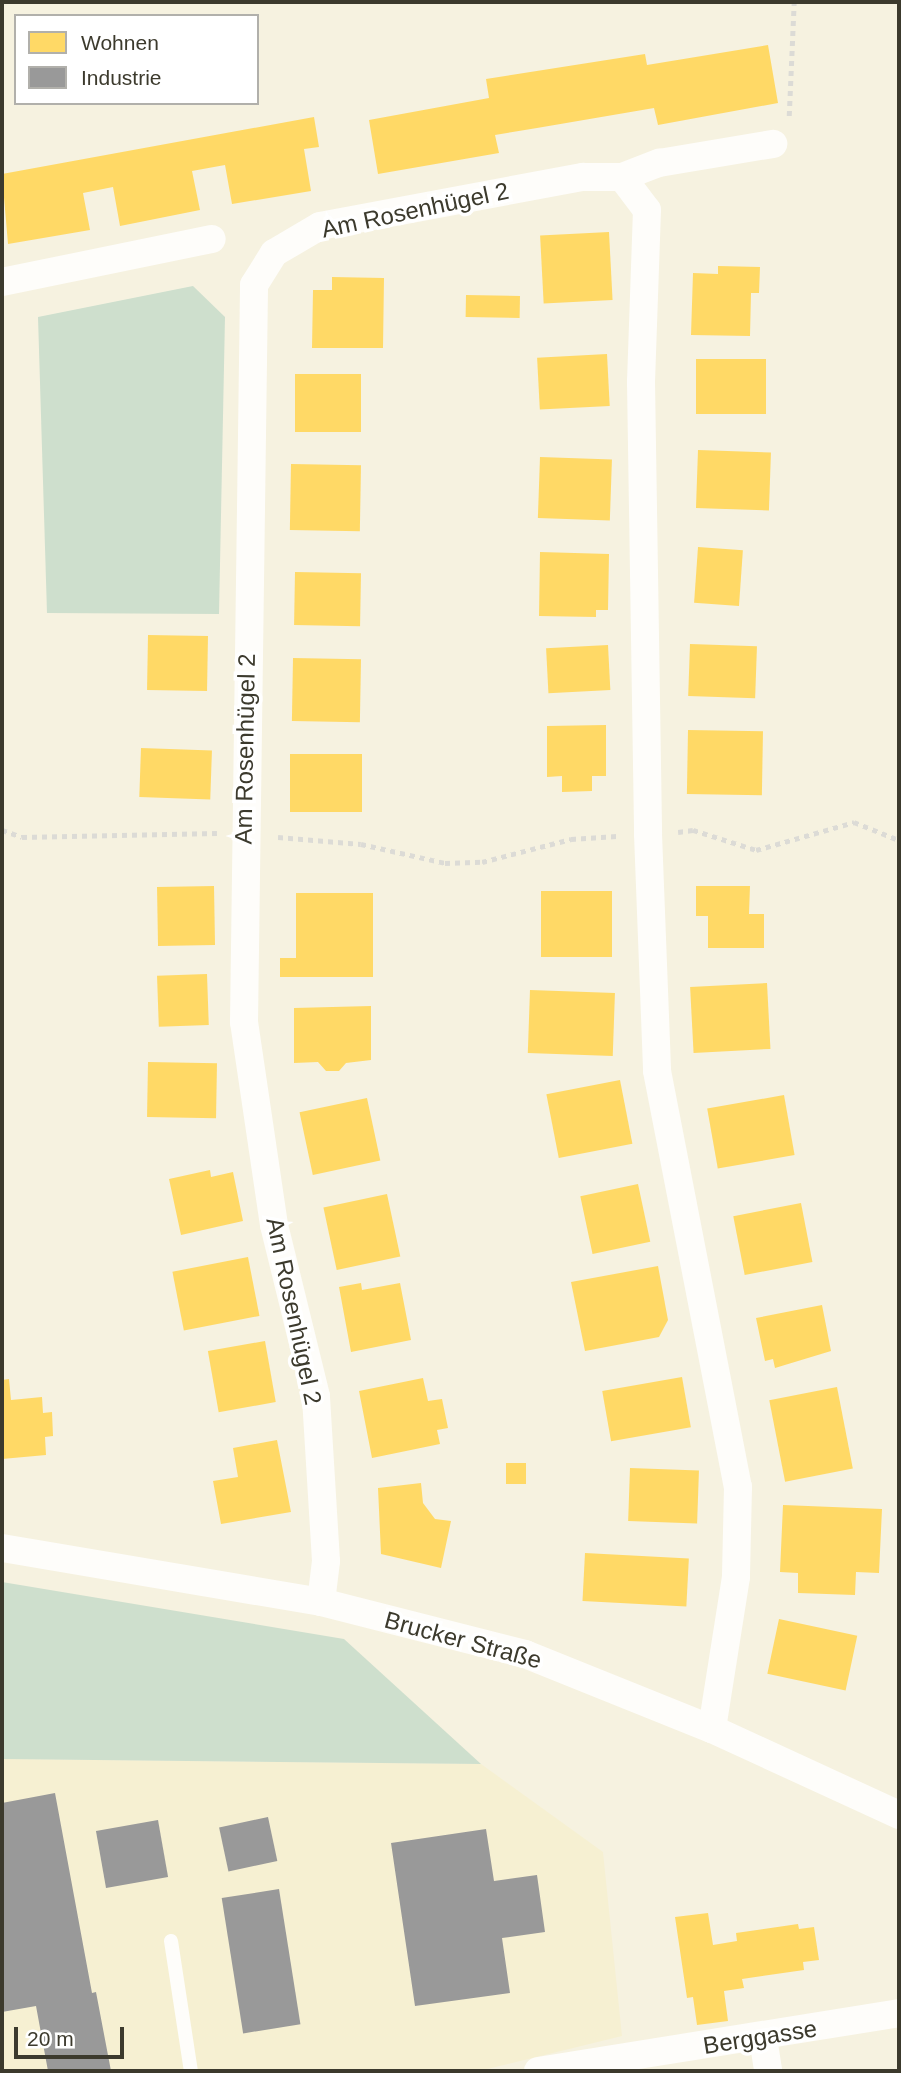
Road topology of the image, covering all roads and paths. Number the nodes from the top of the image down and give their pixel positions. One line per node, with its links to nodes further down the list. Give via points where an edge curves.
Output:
1 (793, 2): 2 (path, via 791,113)
2 (773, 144): 3 (street, Am Rosenhügel 2, via 659,163)
3 (622, 177): 7 (street, Am Rosenhügel 2, via 583,177 320,226 274,253 254,285); 8 (street, via 646,210 642,382)
4 (212, 239): 5 (street)
5 (2, 282)
6 (2, 830): 7 (path, via 22,837)
7 (243, 832): 8 (path, via 361,844 445,863 482,862 571,839); 11 (street, Am Rosenhügel 2, via 244,1022 274,1225 316,1396 326,1561)
8 (648, 834): 9 (path, via 693,830 756,850 854,822); 12 (street, via 657,1071 738,1487 736,1577)
9 (899, 840)
10 (2, 1548): 11 (street, Brucker Straße)
11 (321, 1602): 12 (street, Brucker Straße, via 525,1654)
12 (712, 1729): 13 (street, Brucker Straße)
13 (899, 1815)
14 (172, 1941): 17 (lane)
15 (899, 2013): 16 (street, Berggasse)
16 (763, 2038): 18 (street, Berggasse); 19 (street)
17 (191, 2071)
18 (538, 2071)
19 (768, 2071)

